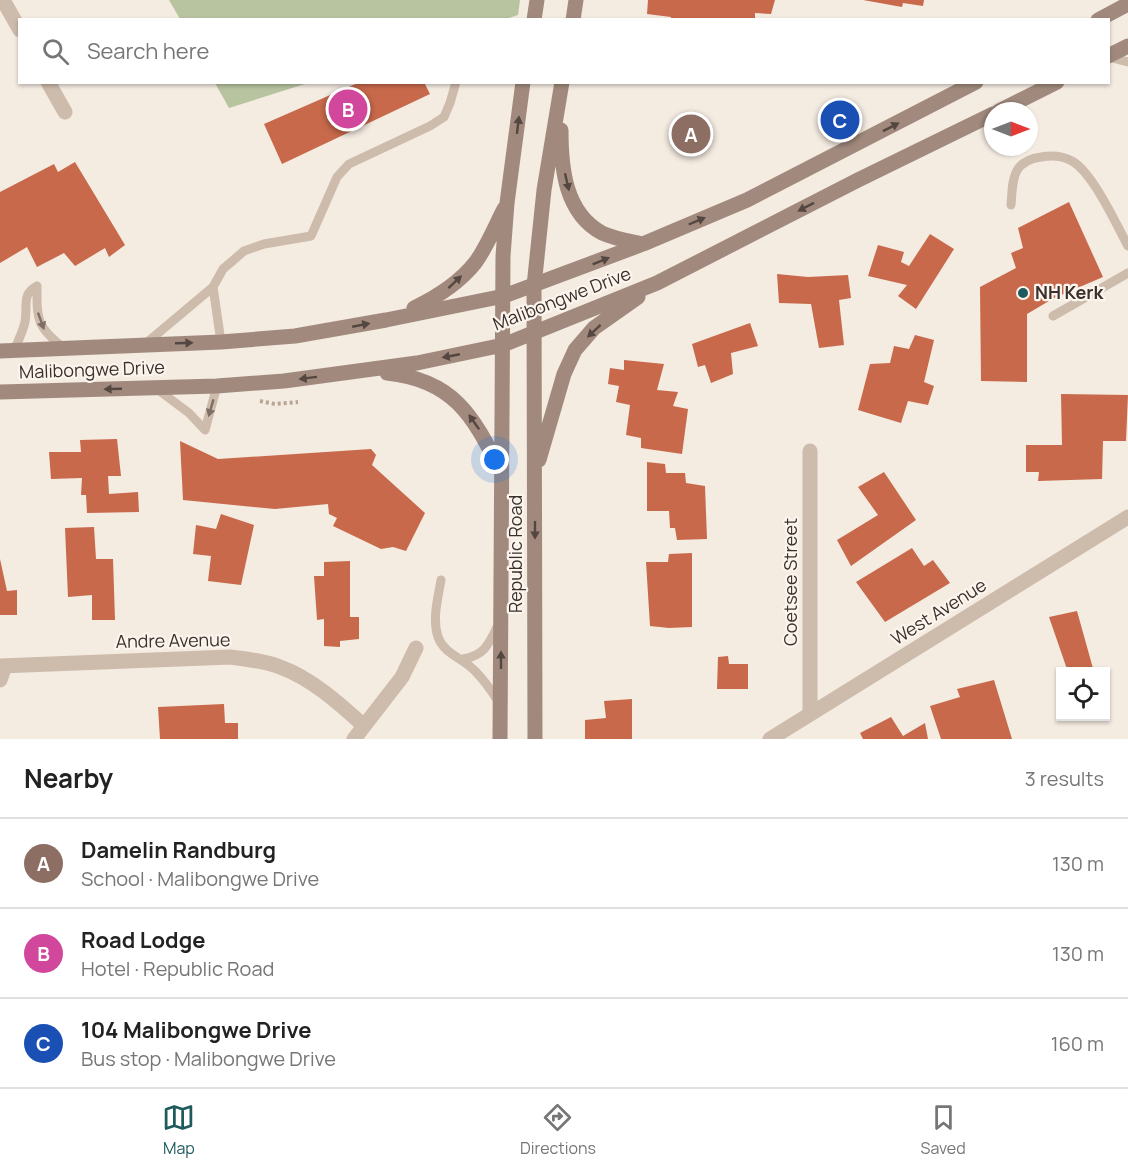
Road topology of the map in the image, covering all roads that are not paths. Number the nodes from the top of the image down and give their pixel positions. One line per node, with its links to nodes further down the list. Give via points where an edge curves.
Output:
1 (3, 0): 8 (street)
2 (537, 0): 5 (main road)
3 (576, 0): 6 (main road)
4 (1128, 4): 7 (main road)
5 (534, 18)
6 (573, 18)
7 (1102, 18)
8 (18, 26)
9 (1128, 46): 10 (main road)
10 (1110, 56)
11 (1110, 58): 12 (lane)
12 (1128, 62)
13 (49, 84): 21 (street)
14 (455, 84): 30 (lane, via 444,117 349,164 337,177 311,236 244,251 223,269)
15 (524, 84): 23 (main road, Republic Road, one-way to 15)
16 (562, 84): 25 (main road, one-way to 25, via 561,157 570,198 578,213 603,233)
17 (562, 84): 29 (main road, Republic Road, via 544,190)
18 (972, 84): 25 (main road, Malibongwe Drive, one-way to 18, via 747,200)
19 (1053, 84): 20 (main road)
20 (1017, 102)
21 (64, 112)
22 (984, 118): 28 (main road, Malibongwe Drive, one-way to 28)
23 (507, 203): 31 (main road, Republic Road); 33 (main road, one-way to 23, via 452,286 475,262)
24 (1011, 205): 26 (lane, via 1018,166 1036,157 1070,160 1092,182)
25 (643, 244): 29 (main road, Malibongwe Drive, one-way to 25)
26 (1128, 246)
27 (1128, 273): 32 (lane)
28 (657, 283): 34 (main road, Malibongwe Drive); 45 (main road, one-way to 45, via 594,328 575,350)
29 (534, 286): 31 (main road, Malibongwe Drive); 34 (main road, Republic Road)
30 (213, 287): 35 (lane); 36 (lane)
31 (504, 296): 33 (main road, Malibongwe Drive); 37 (main road, Republic Road)
32 (1053, 316)
33 (386, 321): 35 (main road, Malibongwe Drive, one-way to 33, via 294,336)
34 (534, 333): 37 (main road, Malibongwe Drive); 45 (main road, Republic Road)
35 (221, 342): 36 (main road, Malibongwe Drive, one-way to 35)
36 (143, 345): 38 (main road, Malibongwe Drive)
37 (503, 345): 40 (main road, Malibongwe Drive, one-way to 40); 46 (main road, Republic Road)
38 (64, 348): 39 (main road, Malibongwe Drive); 39 (lane, one-way to 38, via 25,322 26,297 37,286 41,325)
39 (7, 351)
40 (366, 371): 41 (main road, Malibongwe Drive, one-way to 41); 46 (main road, one-way to 40, via 471,418 443,390 404,375)
41 (217, 386): 42 (main road, Malibongwe Drive); 42 (lane, one-way to 42, via 205,430)
42 (155, 388): 43 (main road, Malibongwe Drive, one-way to 43)
43 (0, 392)
44 (810, 451): 54 (street, Coetsee Street)
45 (535, 471): 58 (main road, Republic Road, one-way to 58)
46 (502, 473): 49 (main road, Republic Road)
47 (1128, 517): 54 (street, West Avenue)
48 (441, 580): 51 (lane, via 435,616 438,638 449,653)
49 (501, 619): 51 (lane, via 476,657); 53 (main road, Republic Road, one-way to 49)
50 (416, 648): 55 (street, via 402,677)
51 (463, 659): 53 (lane, via 488,685)
52 (2, 671): 55 (street, Andre Avenue, via 230,657 258,661 304,679)
53 (501, 706): 57 (main road, Republic Road)
54 (810, 714): 59 (street, West Avenue)
55 (364, 726): 56 (street)
56 (354, 739)
57 (500, 739)
58 (535, 739)
59 (770, 739)

